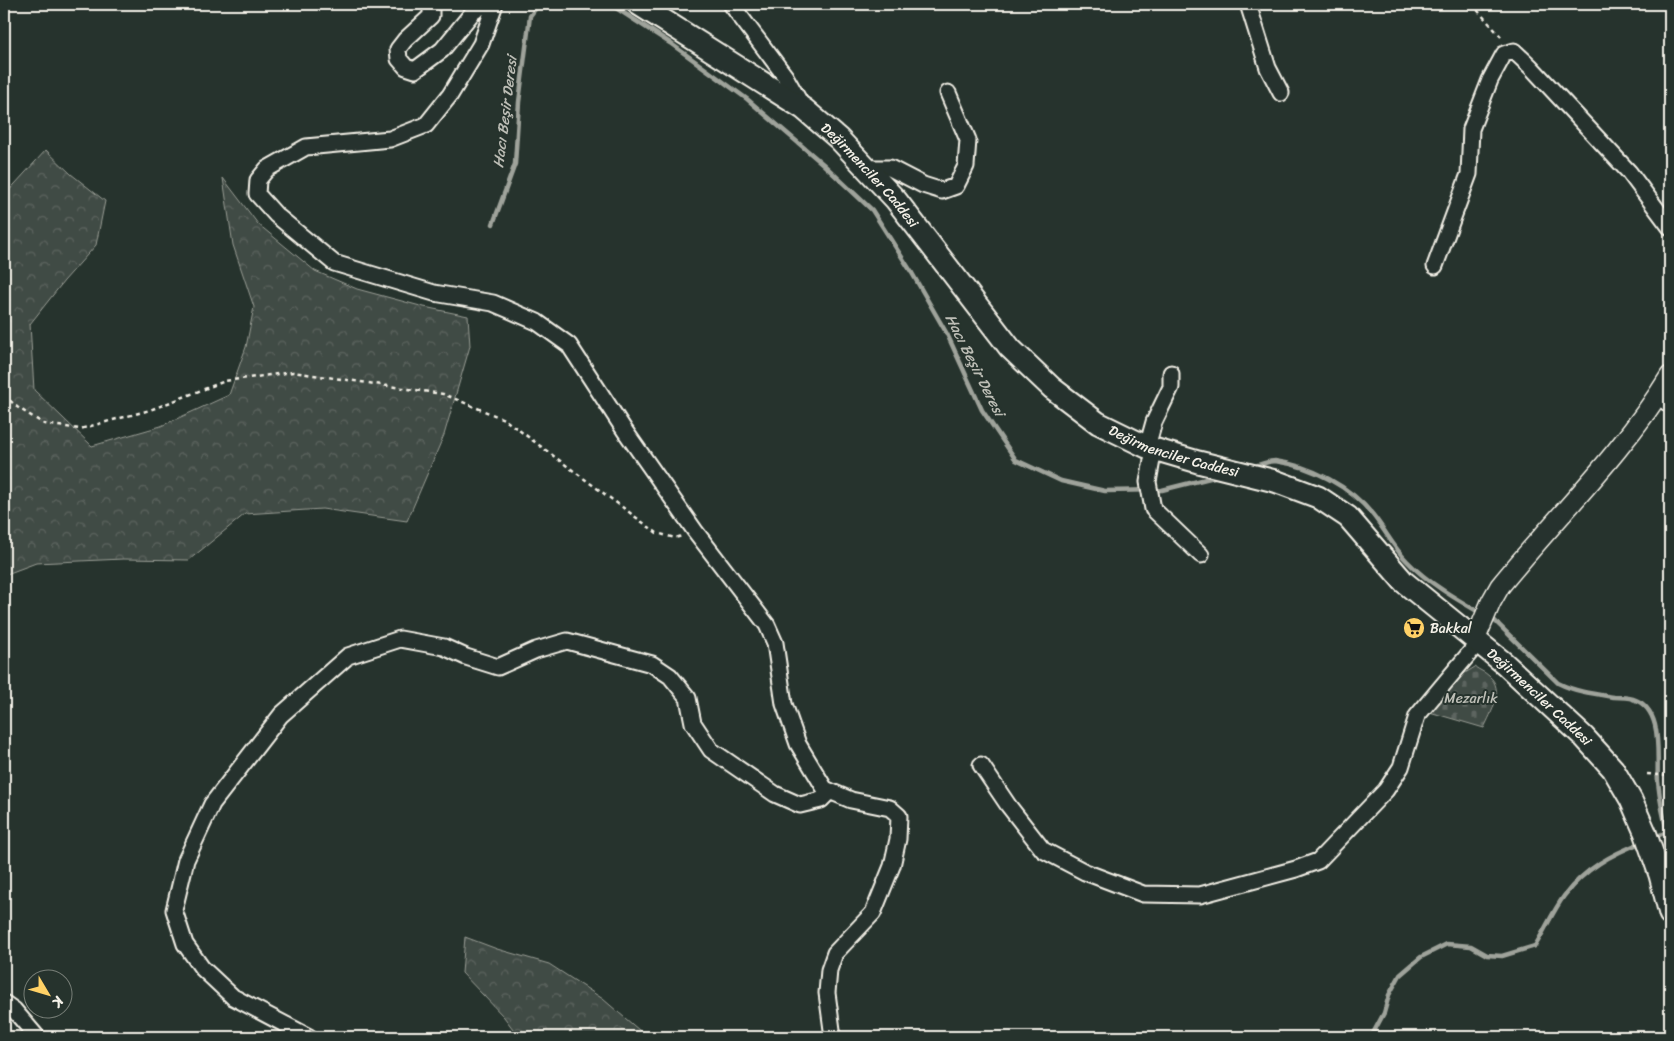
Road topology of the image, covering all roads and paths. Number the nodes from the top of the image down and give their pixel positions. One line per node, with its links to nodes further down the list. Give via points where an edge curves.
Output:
1 (431, 4): 2 (street, via 431,16 398,49 399,60 415,70 442,50 473,12)
2 (485, 4)
3 (494, 4): 20 (street, via 481,44 450,96 426,125 390,139 306,147 267,169 258,180 257,194 276,215 334,263 434,293 494,303 537,322 569,345)
4 (638, 4): 11 (main road, Değirmenciler Caddesi)
5 (731, 4): 11 (street)
6 (1248, 4): 10 (street, via 1268,68)
7 (1472, 4): 8 (path)
8 (1514, 51): 13 (street, via 1628,172); 14 (street, via 1504,54 1471,129 1469,174)
9 (948, 93): 12 (street, via 968,140 966,166 956,186 942,191 890,168)
10 (1281, 93)
11 (804, 109): 12 (main road, Değirmenciler Caddesi)
12 (868, 168): 19 (main road, Değirmenciler Caddesi, via 1010,348 1030,368 1098,422)
13 (1670, 227)
14 (1434, 266)
15 (1171, 373): 19 (street, via 1171,387 1154,422)
16 (1670, 376): 18 (street)
17 (4, 394): 20 (path, via 17,407 44,424 80,429 150,410 225,382 293,372 443,394 504,419 657,533 675,538)
18 (1664, 401): 22 (street, via 1620,446 1500,586)
19 (1151, 448): 21 (street, via 1148,482 1153,509); 22 (main road, Değirmenciler Caddesi, via 1275,481 1318,497 1348,517 1404,582)
20 (695, 531): 26 (street, via 767,625 775,643 784,704 798,744)
21 (1201, 555)
22 (1478, 637): 23 (street, via 1417,716 1401,767 1386,790 1318,861 1200,895 1143,894 1085,872 1043,850); 27 (main road, Değirmenciler Caddesi, via 1584,737 1613,770 1648,839)
23 (981, 764)
24 (1647, 774): 25 (path)
25 (1669, 776)
26 (830, 791): 30 (street, via 821,800 800,805 775,794 711,750 693,723 688,698 670,676 652,664 567,641 536,650 498,667 444,647 400,639 348,656 280,715 212,804 186,860 174,910 185,944 202,968 233,997); 31 (street, via 851,800 890,808 899,816 892,866 873,913 835,954 829,970 827,993)
27 (1670, 914)
28 (4, 1003): 29 (street)
29 (37, 1037)
30 (310, 1037)
31 (833, 1037)

